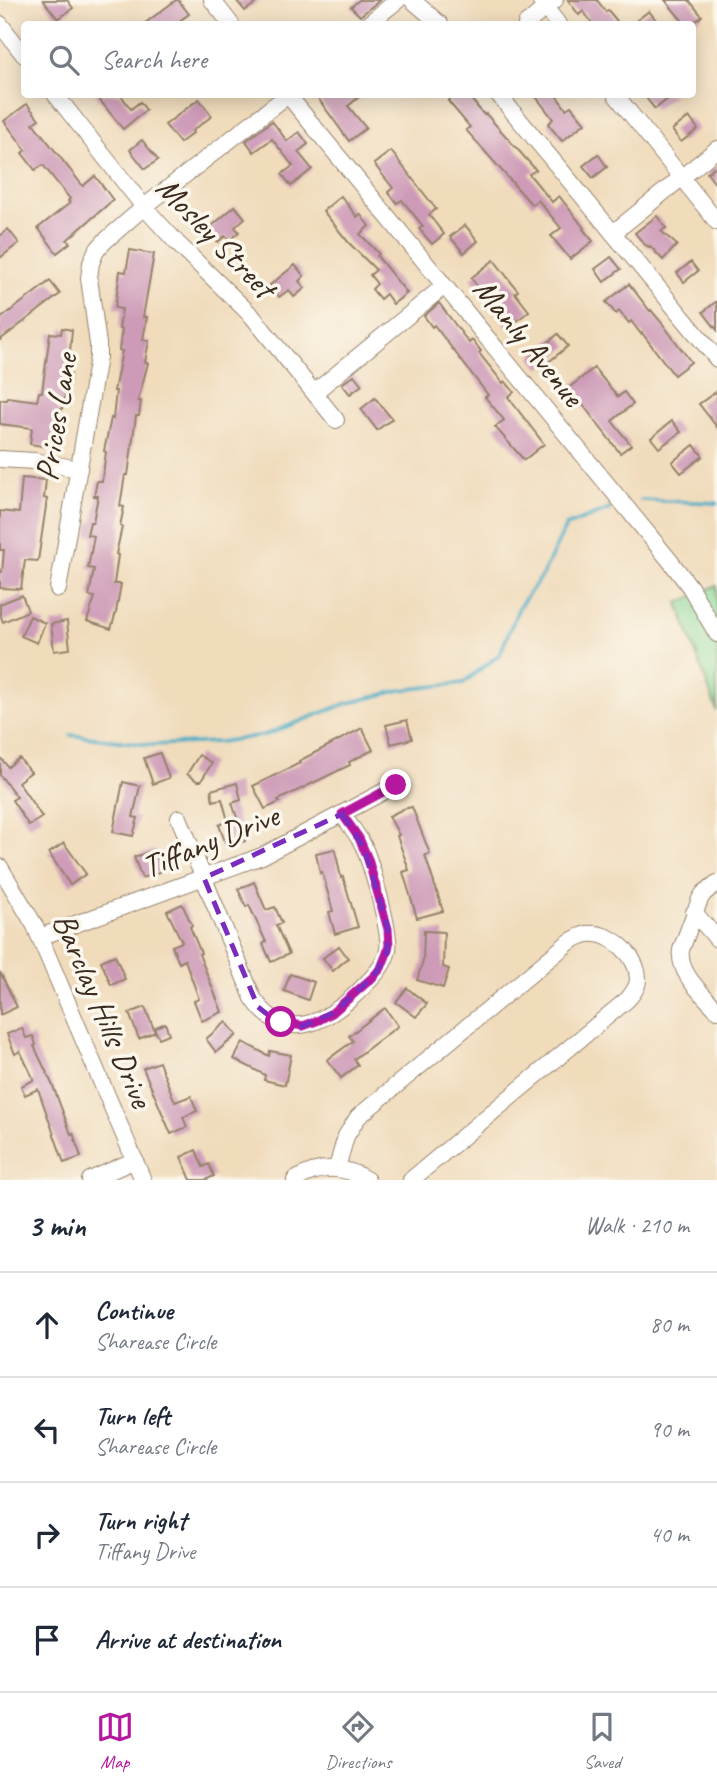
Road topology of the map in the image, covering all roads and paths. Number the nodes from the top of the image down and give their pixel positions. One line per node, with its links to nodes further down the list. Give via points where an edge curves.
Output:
1 (212, 0): 5 (street)
2 (398, 0): 6 (street)
3 (412, 0): 7 (street)
4 (546, 3): 8 (street); 9 (street)
5 (229, 21)
6 (372, 21)
7 (436, 21)
8 (529, 21)
9 (556, 21)
10 (0, 24): 11 (street)
11 (21, 51)
12 (58, 98): 19 (street, Mosley Street)
13 (284, 98): 19 (street, Prices Lane)
14 (290, 98): 22 (street, Manly Avenue)
15 (501, 98): 21 (street)
16 (618, 98): 18 (street)
17 (717, 149): 18 (street)
18 (682, 177): 20 (street); 21 (street)
19 (144, 207): 24 (street, Mosley Street, via 252,316); 27 (street, Prices Lane, via 105,241 91,263 89,292 98,357)
20 (717, 222)
21 (613, 233): 23 (street)
22 (444, 286): 24 (street); 29 (street, Manly Avenue, via 671,562)
23 (717, 359)
24 (315, 392): 25 (street, Mosley Street)
25 (336, 420)
26 (0, 459): 27 (street)
27 (79, 469): 28 (street, Prices Lane)
28 (58, 589)
29 (717, 634)
30 (396, 785): 31 (street, Tiffany Drive)
31 (342, 814): 34 (street, Tiffany Drive, via 262,856); 34 (street, via 368,859 389,945 373,977 319,1020 303,1026 281,1022 258,1007)
32 (179, 818): 34 (street)
33 (0, 867): 37 (street, Barclay Hills Drive)
34 (204, 878): 37 (street, Tiffany Drive)
35 (717, 883): 36 (street, via 704,892)
36 (694, 912): 38 (street); 39 (street, via 680,958 687,975)
37 (40, 937): 40 (street, Barclay Hills Drive)
38 (717, 939)
39 (717, 1010)
40 (135, 1160): 42 (street); 43 (street, Barclay Hills Drive)
41 (337, 1168): 44 (street, via 317,1170); 45 (street); 46 (street, via 346,1136 358,1117 568,943 597,934 621,946 637,971 637,986 628,999)
42 (90, 1180)
43 (144, 1180)
44 (295, 1180)
45 (367, 1180)
46 (411, 1180)

